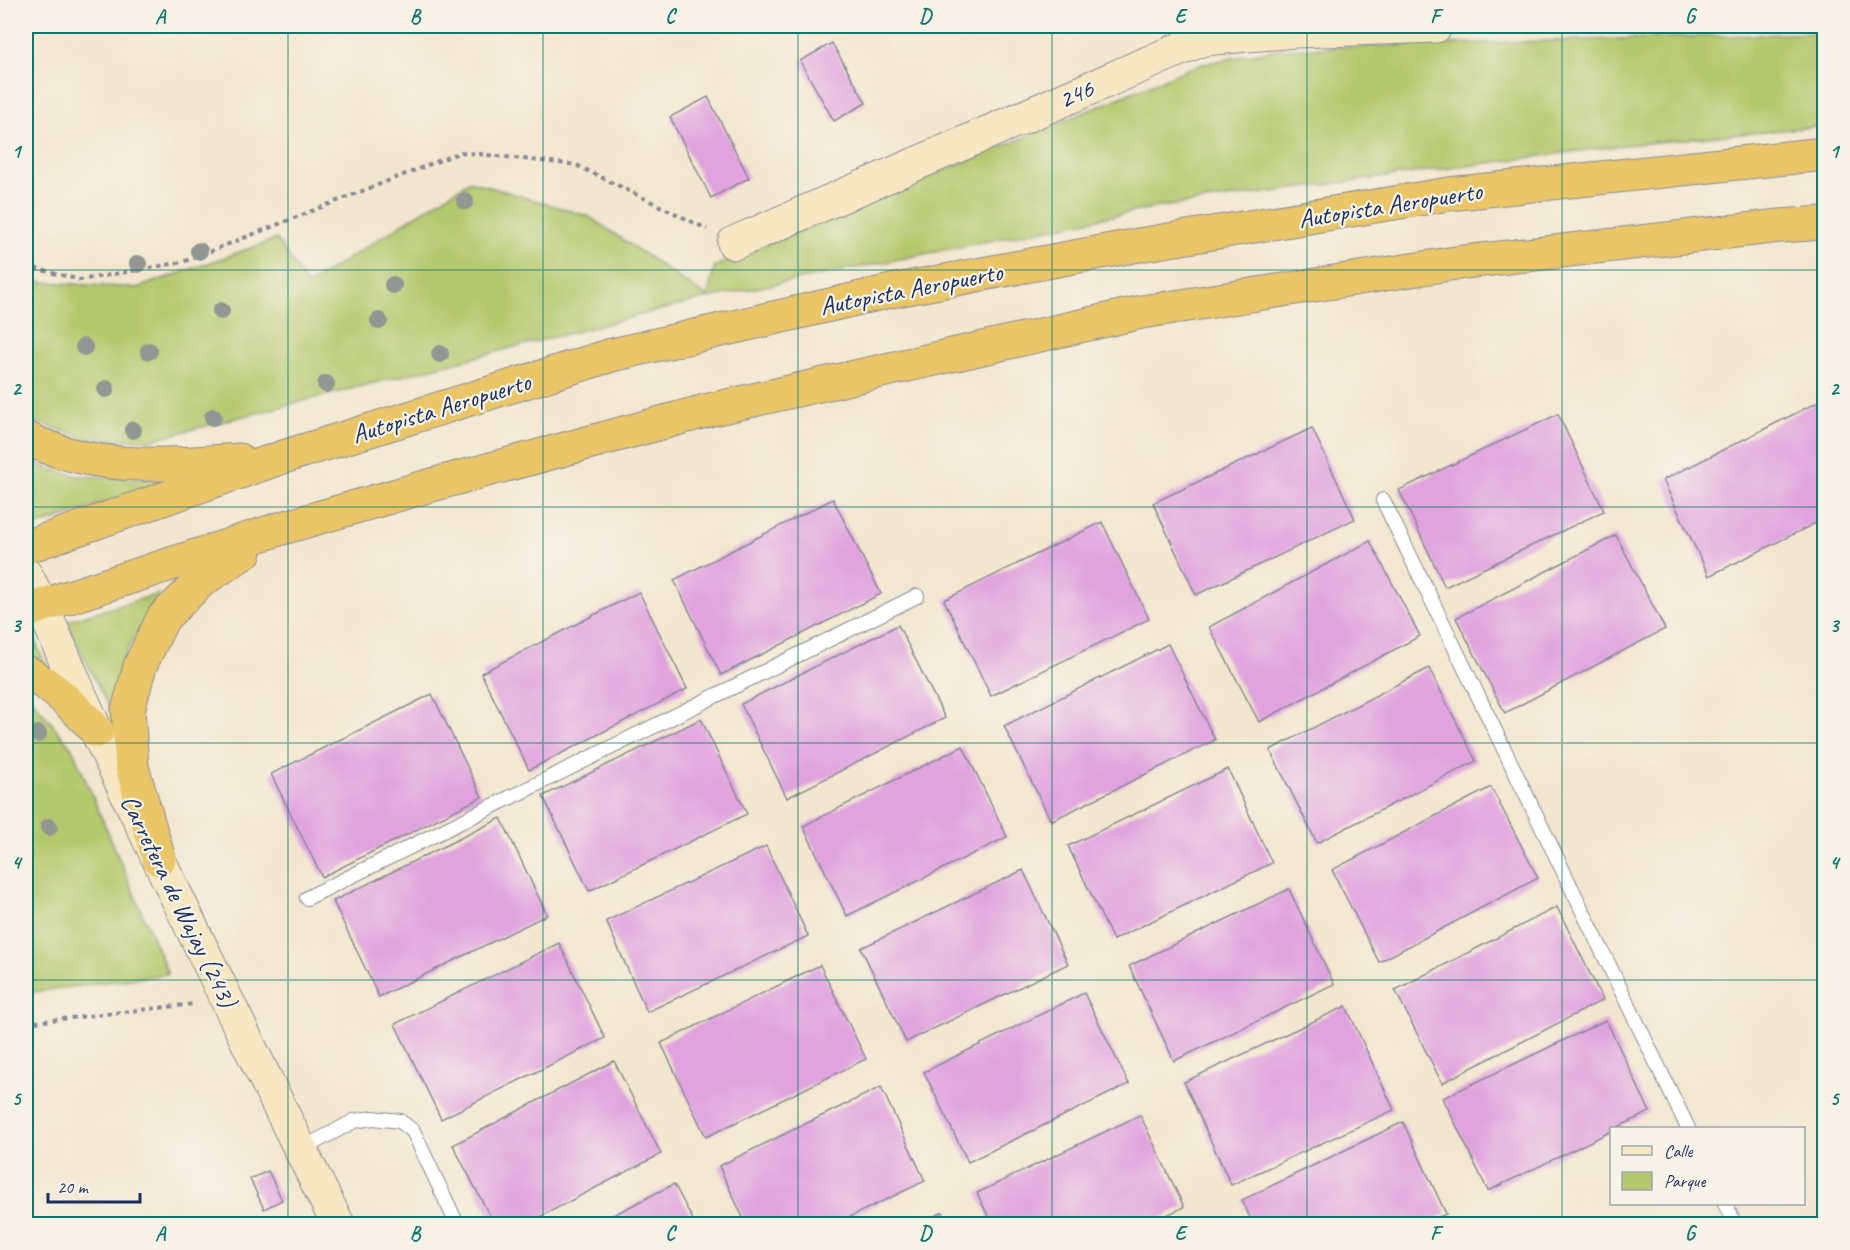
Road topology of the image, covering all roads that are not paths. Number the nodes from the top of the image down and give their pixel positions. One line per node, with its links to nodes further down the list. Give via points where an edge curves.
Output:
1 (1436, 26): 2 (street, 246)
2 (1295, 28): 5 (street, 246, via 1203,39)
3 (1824, 154): 7 (highway, Autopista Aeropuerto, via 1449,194 891,291 612,355)
4 (1824, 223): 9 (highway, via 1456,263 1142,312 710,410)
5 (734, 243)
6 (26, 438): 7 (highway, via 70,455 110,463 161,465)
7 (280, 458): 10 (highway, Autopista Aeropuerto)
8 (1383, 500): 18 (lane)
9 (279, 529): 13 (highway); 16 (highway, via 201,580 163,618 140,666 128,710 132,767)
10 (26, 547)
11 (26, 575): 13 (street, Carretera de Wajay (243))
12 (916, 596): 17 (lane)
13 (34, 608): 15 (street, Carretera de Wajay (243))
14 (26, 672): 15 (highway, via 43,680)
15 (97, 731): 16 (street, Carretera de Wajay (243))
16 (159, 859): 19 (street, Carretera de Wajay (243))
17 (308, 898)
18 (1688, 1127)
19 (300, 1149): 21 (street, Carretera de Wajay (243)); 22 (lane, via 354,1120 400,1121 413,1131)
20 (1726, 1205): 23 (lane)
21 (338, 1224)
22 (457, 1224)
23 (1735, 1224)

